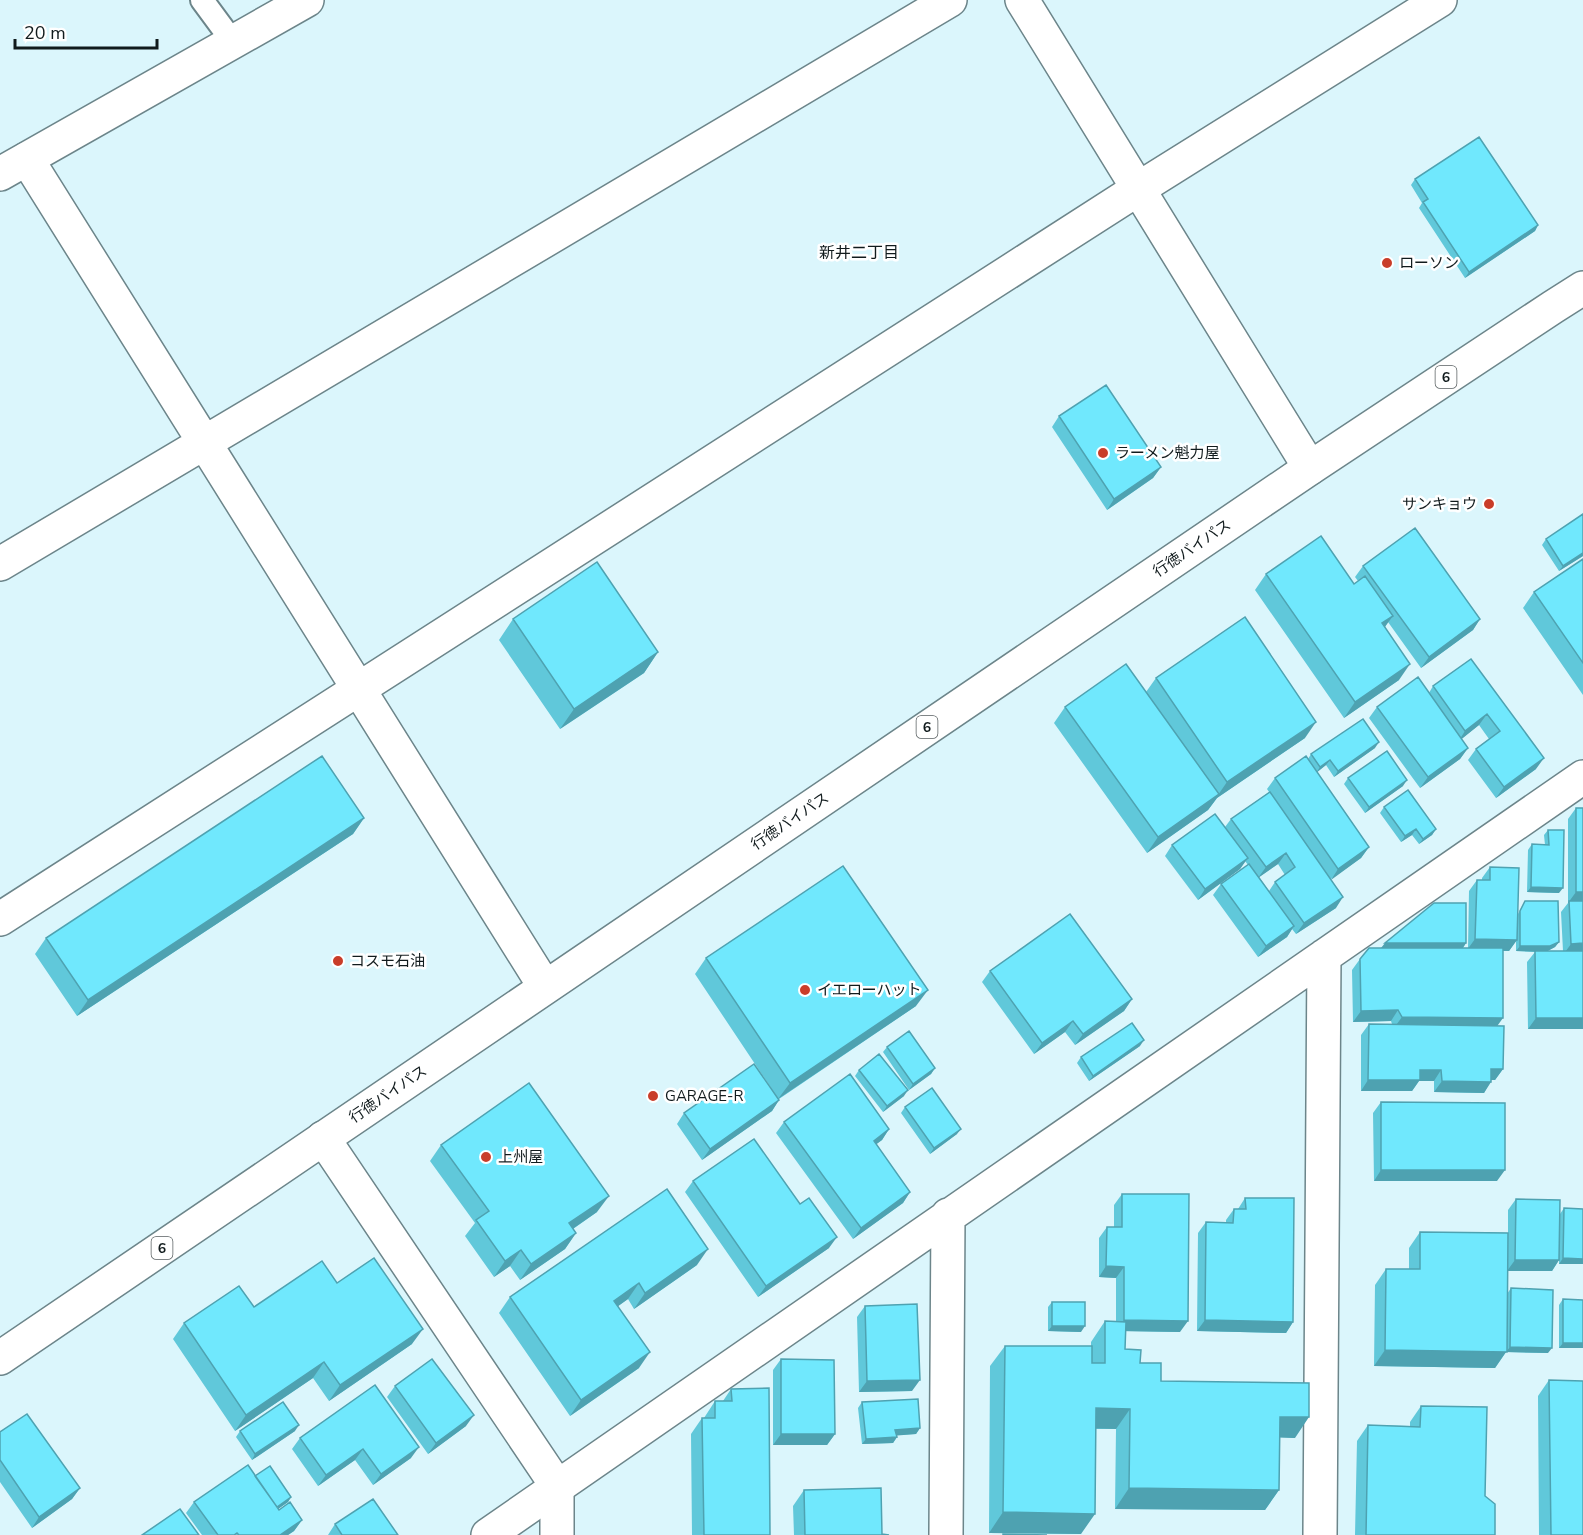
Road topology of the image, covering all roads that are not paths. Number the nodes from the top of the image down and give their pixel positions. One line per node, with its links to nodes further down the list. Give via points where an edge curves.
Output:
1 (202, 0): 6 (lane)
2 (307, 0): 6 (street)
3 (950, 0): 10 (street)
4 (1022, 0): 8 (street)
5 (1440, 0): 8 (street)
6 (232, 42): 7 (street)
7 (13, 167): 10 (street)
8 (1138, 189): 11 (street); 13 (street)
9 (1583, 288): 11 (street, 行徳バイパス / 6)
10 (204, 442): 12 (street); 13 (street)
11 (1310, 468): 17 (street, 行徳バイパス / 6)
12 (0, 564)
13 (359, 690): 15 (street); 17 (street)
14 (1583, 777): 16 (street)
15 (0, 919)
16 (1324, 956): 19 (street); 25 (street)
17 (545, 987): 18 (street, 行徳バイパス / 6)
18 (323, 1138): 20 (street, 行徳バイパス / 6); 21 (street)
19 (948, 1215): 21 (street); 24 (street)
20 (0, 1358)
21 (557, 1486): 22 (street); 23 (street)
22 (488, 1535)
23 (557, 1535)
24 (946, 1535)
25 (1320, 1535)

